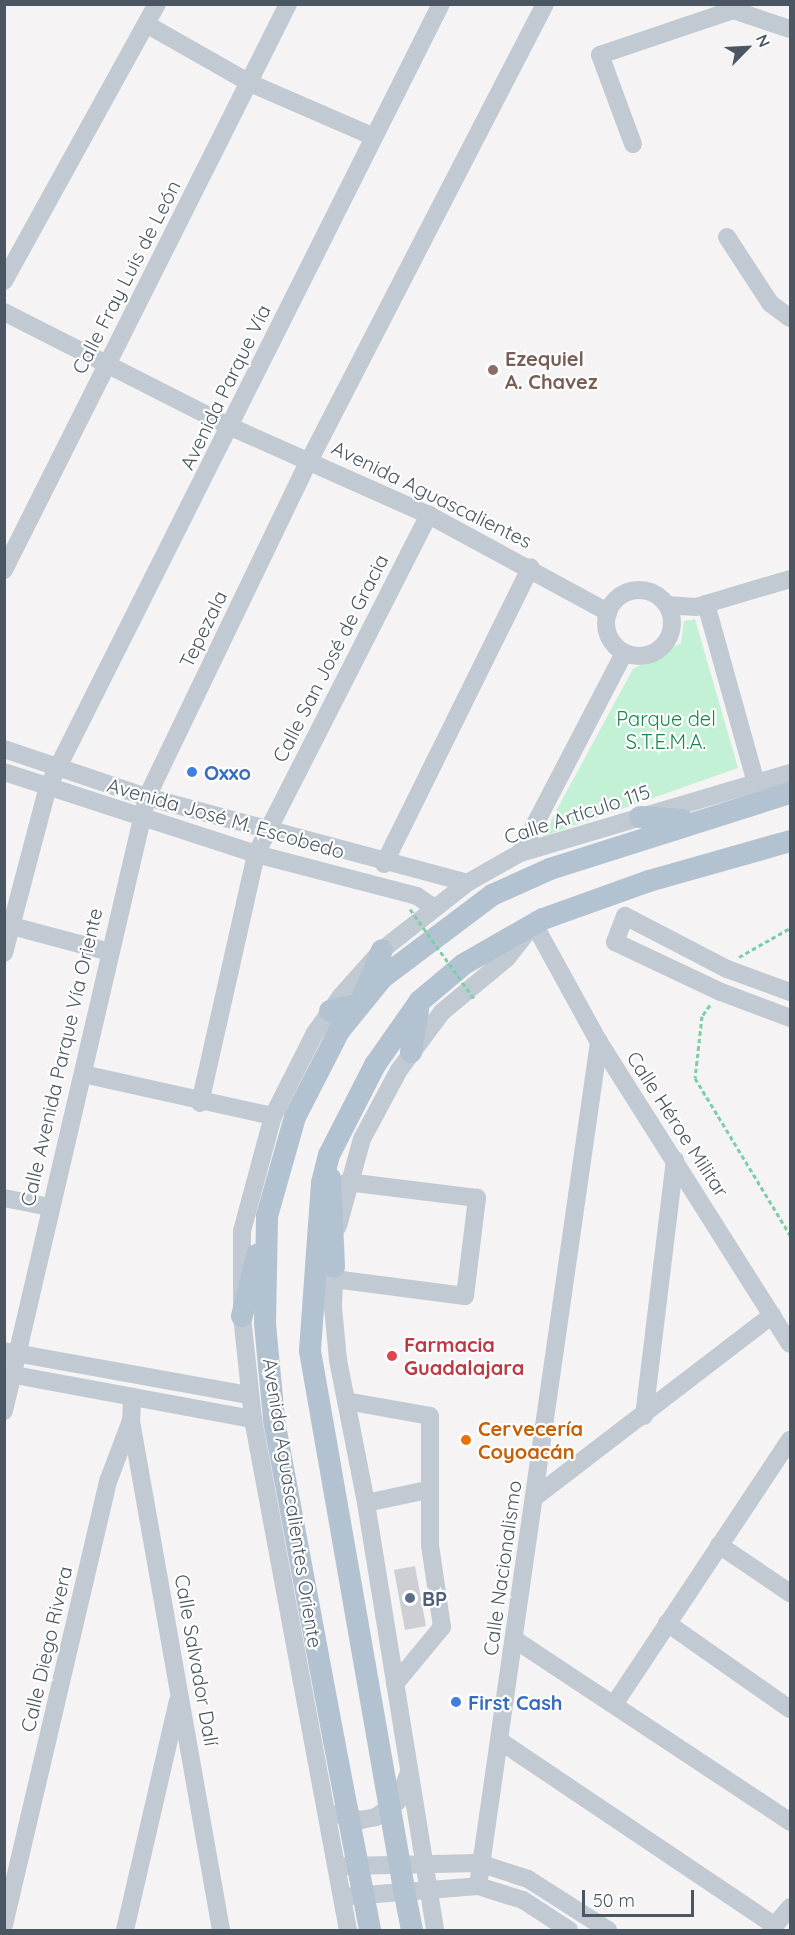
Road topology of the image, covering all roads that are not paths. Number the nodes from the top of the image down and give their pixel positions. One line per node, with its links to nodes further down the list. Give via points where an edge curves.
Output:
1 (157, 4): 5 (street)
2 (288, 4): 7 (street, Calle Fray Luis de León)
3 (441, 4): 8 (street, Avenida Parque Vía)
4 (545, 4): 16 (street)
5 (146, 24): 7 (street); 11 (street)
6 (790, 29): 9 (street, via 733,10 600,55)
7 (250, 83): 8 (street); 14 (street, Calle Fray Luis de León)
8 (372, 136): 15 (street, Avenida Parque Vía)
9 (633, 144)
10 (727, 237): 13 (street, via 770,303)
11 (4, 281)
12 (4, 312): 14 (street, Avenida Aguascalientes)
13 (790, 318)
14 (106, 366): 15 (street, Avenida Aguascalientes); 19 (street, Calle Fray Luis de León)
15 (231, 427): 16 (street, Avenida Aguascalientes); 27 (street, Avenida Parque Vía)
16 (309, 461): 17 (street, Avenida Aguascalientes); 33 (street, Tepezala)
17 (429, 515): 18 (street, Avenida Aguascalientes); 37 (street, Calle San José de Gracia)
18 (531, 567): 23 (street, Avenida Aguascalientes); 41 (street)
19 (4, 570)
20 (790, 579): 22 (street)
21 (667, 605): 22 (street); 23 (street, via 653,593 635,590 618,597); 24 (street)
22 (701, 606): 24 (street); 30 (street)
23 (608, 612): 25 (street, via 607,631)
24 (672, 629): 25 (street, via 654,653)
25 (624, 652): 39 (street)
26 (4, 749): 27 (street, Avenida José M. Escobedo)
27 (61, 769): 31 (street, Avenida Parque Vía); 33 (street, Avenida José M. Escobedo)
28 (4, 772): 31 (street, Avenida José M. Escobedo)
29 (790, 773): 30 (street, Calle Artículo 115)
30 (756, 783): 34 (street, Calle Artículo 115)
31 (48, 788): 35 (street, Avenida José M. Escobedo); 45 (street, Avenida Parque Vía)
32 (790, 793): 36 (main road, Avenida Aguascalientes Oriente)
33 (147, 797): 35 (street, Tepezala); 37 (street, Avenida José M. Escobedo)
34 (640, 817): 36 (main road); 39 (street, Calle Artículo 115)
35 (140, 818): 40 (street, Avenida José M. Escobedo); 47 (street, Calle Avenida Parque Vía Oriente)
36 (690, 821): 53 (main road, Avenida Aguascalientes Oriente, via 549,869 492,895 382,978)
37 (267, 831): 40 (street, Calle San José de Gracia); 41 (street, Avenida José M. Escobedo)
38 (790, 841): 44 (main road, Avenida Aguascalientes Oriente, via 650,881)
39 (520, 853): 42 (street, Calle Artículo 115)
40 (256, 854): 43 (street, Avenida José M. Escobedo, via 417,896); 59 (street, Calle San José de Gracia)
41 (384, 864): 42 (street, Avenida José M. Escobedo)
42 (467, 883): 43 (street, Calle Artículo 115)
43 (433, 907): 46 (street, Calle Artículo 115)
44 (534, 924): 52 (main road, Avenida Aguascalientes Oriente, via 464,964); 56 (street, Calle Héroe Militar); 57 (street, via 507,958 442,1012)
45 (12, 926): 47 (street); 48 (street, Avenida Parque Vía)
46 (382, 950): 53 (main road); 54 (street, Calle Artículo 115)
47 (110, 952): 58 (street, Calle Avenida Parque Vía Oriente)
48 (4, 954)
49 (727, 969): 50 (street); 50 (street, via 626,916 615,942); 51 (street)
50 (721, 992): 55 (street)
51 (790, 992)
52 (420, 1001): 57 (main road); 61 (main road, Avenida Aguascalientes Oriente, via 375,1065)
53 (360, 1004): 54 (main road); 66 (main road, Avenida Aguascalientes Oriente, via 339,1031 295,1117)
54 (330, 1011): 60 (street, Calle Artículo 115)
55 (790, 1018)
56 (599, 1042): 62 (street, Calle Héroe Militar); 82 (street, Calle Nacionalismo)
57 (411, 1052): 63 (street, via 369,1122)
58 (83, 1074): 59 (street); 65 (street, Calle Avenida Parque Vía Oriente)
59 (200, 1103): 60 (street)
60 (273, 1116): 69 (street, Calle Artículo 115, via 242,1231)
61 (329, 1155): 67 (main road); 109 (main road, Avenida Aguascalientes Oriente, bridge, via 322,1183 310,1351)
62 (675, 1160): 68 (street, Calle Héroe Militar); 77 (street)
63 (347, 1182): 67 (street); 67 (street, via 477,1198 465,1296)
64 (4, 1198): 65 (street)
65 (49, 1207): 71 (street, Calle Avenida Parque Vía Oriente)
66 (267, 1216): 69 (main road); 108 (main road, Avenida Aguascalientes Oriente, bridge, via 265,1323 272,1400)
67 (334, 1273): 75 (street, via 336,1338)
68 (772, 1315): 70 (street, Calle Héroe Militar); 77 (street)
69 (242, 1316): 73 (street, Calle Artículo 115)
70 (790, 1344)
71 (10, 1352): 72 (street, Calle Avenida Parque Vía Oriente); 73 (street)
72 (9, 1373): 74 (street); 76 (street, Calle Avenida Parque Vía Oriente)
73 (249, 1395): 78 (street, Avenida Aguascalientes Oriente)
74 (132, 1397): 78 (street); 79 (street, Calle Salvador Dalí)
75 (346, 1401): 81 (street, via 430,1416); 83 (street)
76 (4, 1411)
77 (644, 1416): 82 (street)
78 (253, 1419): 94 (street, Avenida Aguascalientes Oriente)
79 (131, 1421): 89 (street, Calle Salvador Dalí); 103 (street, Calle Diego Rivera, via 109,1479)
80 (790, 1440): 84 (street)
81 (428, 1490): 83 (street); 88 (street, via 442,1627)
82 (535, 1497): 87 (street, Calle Nacionalismo)
83 (366, 1503): 88 (street)
84 (719, 1545): 85 (street); 86 (street)
85 (790, 1593)
86 (667, 1623): 90 (street); 91 (street)
87 (514, 1639): 90 (street); 92 (street, Calle Nacionalismo)
88 (395, 1684): 93 (street)
89 (180, 1692): 105 (street); 106 (street, Calle Salvador Dalí)
90 (615, 1703): 95 (street)
91 (790, 1709)
92 (500, 1741): 97 (street, Calle Nacionalismo); 104 (street)
93 (410, 1772): 94 (street, via 398,1801 376,1816 362,1820 335,1813); 96 (street)
94 (327, 1801): 98 (street, Avenida Aguascalientes Oriente)
95 (790, 1822)
96 (425, 1862): 97 (street); 98 (street); 100 (street)
97 (479, 1863): 99 (street, Calle Nacionalismo); 112 (street, via 528,1879)
98 (339, 1867): 101 (street, Avenida Aguascalientes Oriente)
99 (478, 1886): 100 (street); 111 (street, via 523,1900)
100 (429, 1887): 101 (street); 110 (street)
101 (344, 1897): 107 (street, Avenida Aguascalientes Oriente)
102 (790, 1907): 104 (street)
103 (4, 1925)
104 (773, 1928)
105 (125, 1930)
106 (221, 1930)
107 (348, 1930)
108 (370, 1930)
109 (412, 1930)
110 (435, 1930)
111 (569, 1930)
112 (608, 1930)

